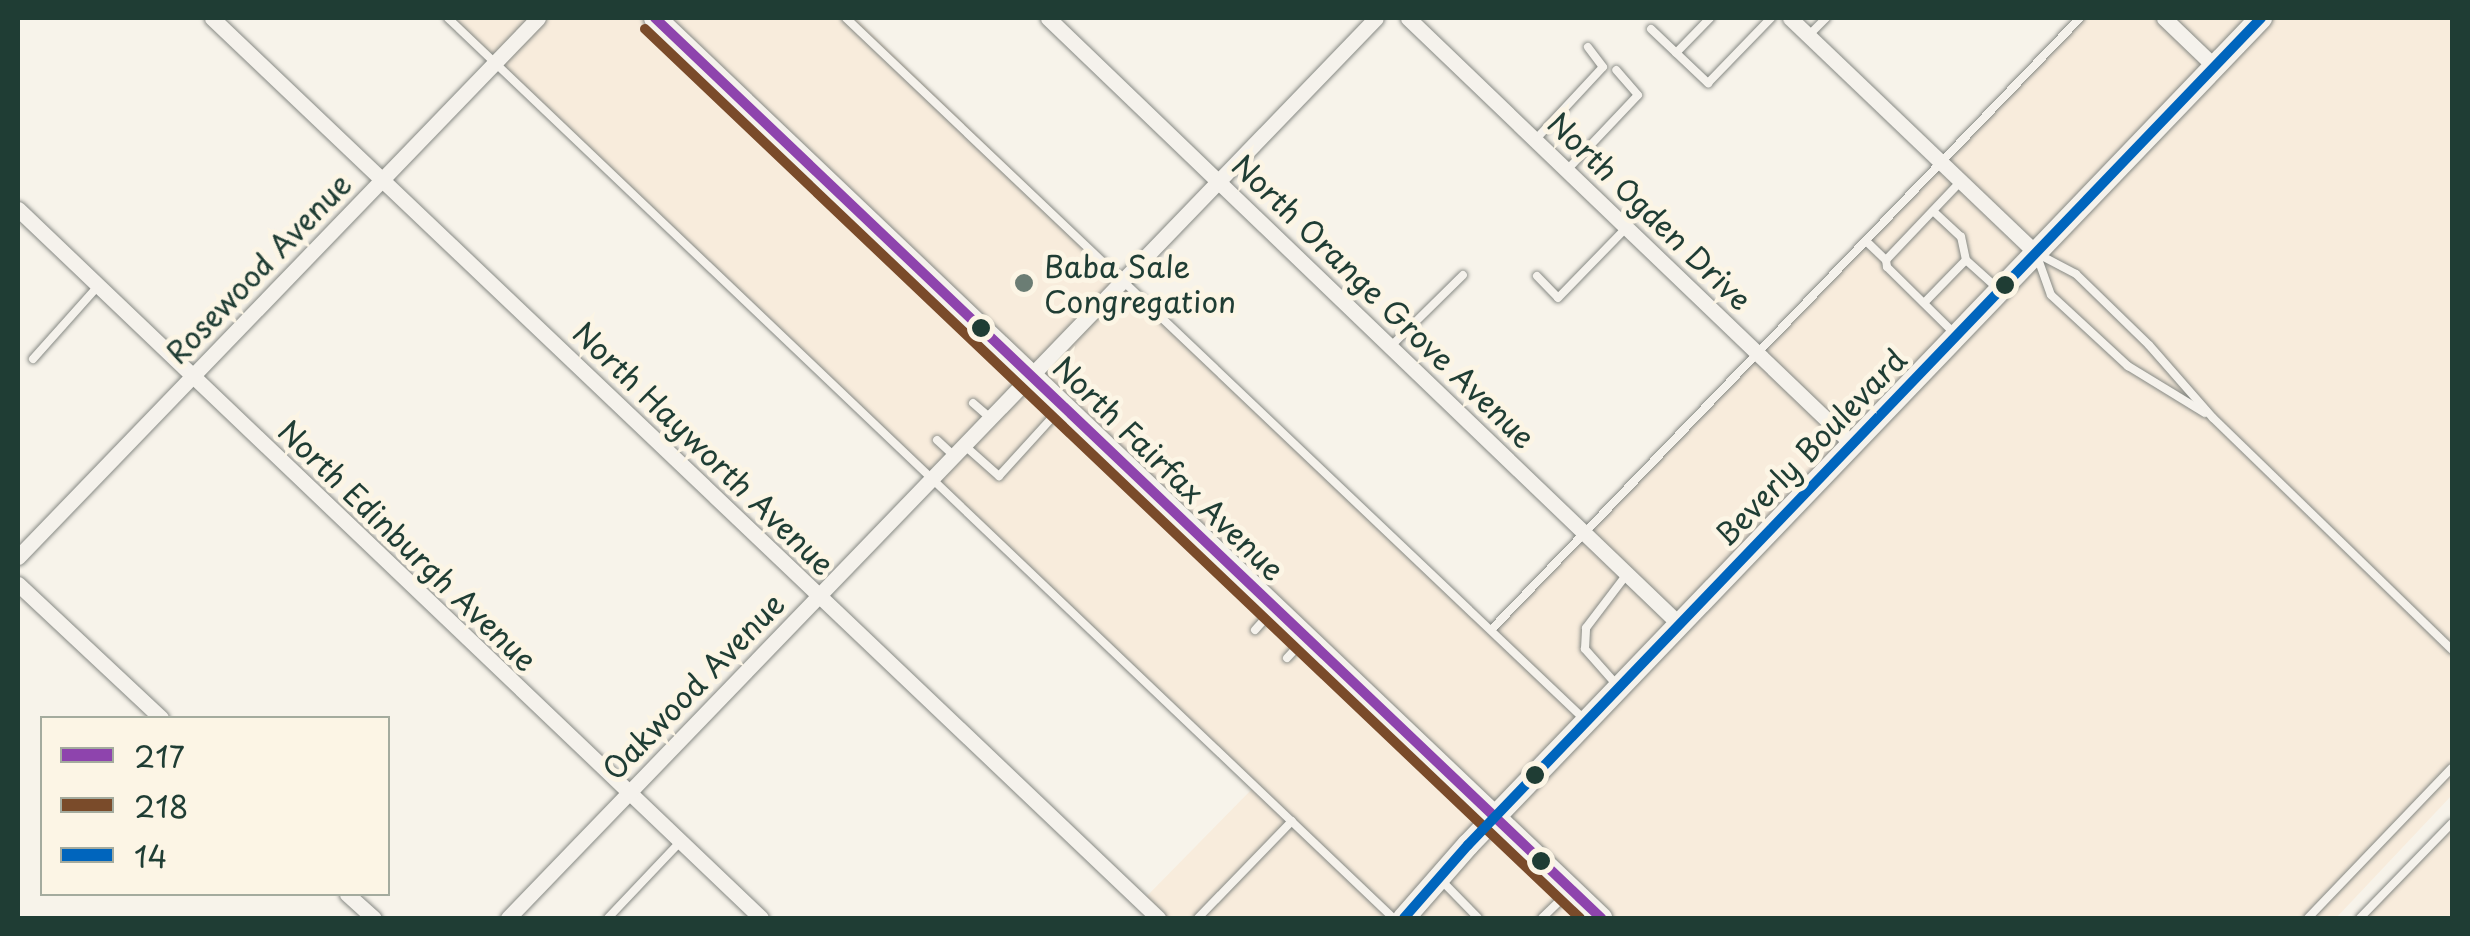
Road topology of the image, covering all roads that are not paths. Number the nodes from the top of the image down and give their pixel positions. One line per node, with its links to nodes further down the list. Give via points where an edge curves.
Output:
1 (212, 18): 26 (street, North Hayworth Avenue)
2 (448, 18): 20 (lane)
3 (538, 18): 20 (street, Rosewood Avenue)
4 (655, 18): 46 (main road, North Fairfax Avenue)
5 (846, 18): 38 (lane)
6 (1048, 18): 28 (street, North Orange Grove Avenue)
7 (1376, 18): 28 (street, Oakwood Avenue)
8 (1408, 18): 23 (street, North Ogden Drive)
9 (1710, 18): 19 (lane)
10 (1771, 18): 19 (lane, via 1708,83)
11 (1790, 18): 17 (street)
12 (1826, 18): 17 (lane)
13 (2080, 18): 24 (lane)
14 (2164, 18): 21 (street)
15 (2261, 18): 21 (main road, Beverly Boulevard)
16 (1651, 29): 19 (lane)
17 (1809, 35): 24 (street)
18 (1588, 47): 23 (lane, via 1603,67)
19 (1676, 53)
20 (494, 62): 26 (street, Rosewood Avenue); 55 (lane)
21 (2214, 66): 33 (main road, Beverly Boulevard)
22 (1616, 70): 25 (lane, via 1638,95)
23 (1536, 139): 25 (street, North Ogden Drive)
24 (1942, 163): 27 (street); 32 (lane)
25 (1568, 170): 31 (street, North Ogden Drive)
26 (382, 179): 47 (street, Rosewood Avenue); 60 (street, North Hayworth Avenue)
27 (1961, 181): 30 (lane); 33 (street)
28 (1219, 182): 38 (street, Oakwood Avenue); 43 (street, North Orange Grove Avenue)
29 (18, 209): 39 (street, North Edinburgh Avenue)
30 (1933, 211): 34 (lane); 35 (lane, via 1961,237)
31 (1628, 227): 37 (lane, via 1558,298); 44 (street, North Ogden Drive)
32 (1866, 241): 34 (lane); 44 (lane)
33 (2036, 252): 40 (main road, Beverly Boulevard); 51 (lane, via 2076,274); 51 (lane, via 2050,295 2128,366)
34 (1886, 260): 41 (lane)
35 (1966, 260): 40 (lane); 41 (lane)
36 (1463, 275): 43 (lane)
37 (1537, 276)
38 (1125, 282): 46 (street, Oakwood Avenue); 64 (lane)
39 (98, 286): 45 (lane); 47 (street, North Edinburgh Avenue)
40 (2000, 291): 42 (main road, Beverly Boulevard)
41 (1924, 303): 42 (lane)
42 (1957, 336): 53 (main road, Beverly Boulevard)
43 (1392, 346): 56 (street, North Orange Grove Avenue)
44 (1757, 352): 53 (street, North Ogden Drive); 56 (lane)
45 (33, 358)
46 (1030, 375): 49 (main road, North Fairfax Avenue); 50 (street, Oakwood Avenue)
47 (192, 376): 57 (street, Rosewood Avenue); 72 (street, North Edinburgh Avenue)
48 (973, 403): 50 (lane)
49 (1062, 407): 54 (lane, via 999,476); 61 (main road, North Fairfax Avenue)
50 (988, 416): 54 (street, Oakwood Avenue)
51 (2213, 418): 66 (lane)
52 (937, 440): 54 (lane)
53 (1854, 445): 62 (main road, Beverly Boulevard)
54 (959, 450): 55 (street, Oakwood Avenue)
55 (930, 479): 60 (street, Oakwood Avenue); 74 (lane)
56 (1587, 532): 58 (street, North Orange Grove Avenue); 64 (lane)
57 (18, 557)
58 (1628, 573): 62 (street, North Orange Grove Avenue); 68 (lane, via 1586,628 1585,649)
59 (18, 584): 69 (street)
60 (818, 596): 72 (street, Oakwood Avenue); 84 (street, North Hayworth Avenue)
61 (1273, 610): 63 (lane); 65 (main road, North Fairfax Avenue)
62 (1680, 626): 68 (main road, Beverly Boulevard)
63 (1255, 630)
64 (1491, 630): 70 (lane)
65 (1304, 640): 67 (lane); 73 (main road, North Fairfax Avenue)
66 (2452, 650)
67 (1287, 658)
68 (1619, 688): 70 (main road, Beverly Boulevard)
69 (159, 716)
70 (1587, 721): 73 (main road, Beverly Boulevard)
71 (2452, 768): 91 (lane)
72 (627, 794): 76 (street, North Edinburgh Avenue); 81 (street, Oakwood Avenue)
73 (1495, 817): 77 (main road, Beverly Boulevard); 78 (main road, North Fairfax Avenue)
74 (1292, 821): 85 (lane); 86 (lane)
75 (2452, 823): 92 (lane)
76 (680, 842): 82 (lane); 83 (street, North Edinburgh Avenue)
77 (1439, 878): 87 (main road, Beverly Boulevard); 88 (lane)
78 (1571, 890): 89 (lane); 90 (main road, North Fairfax Avenue)
79 (349, 896): 80 (street)
80 (374, 918)
81 (508, 918)
82 (608, 918)
83 (762, 918)
84 (1158, 918)
85 (1198, 918)
86 (1393, 918)
87 (1404, 918)
88 (1478, 918)
89 (1542, 918)
90 (1601, 918)
91 (2308, 918)
92 (2360, 918)

